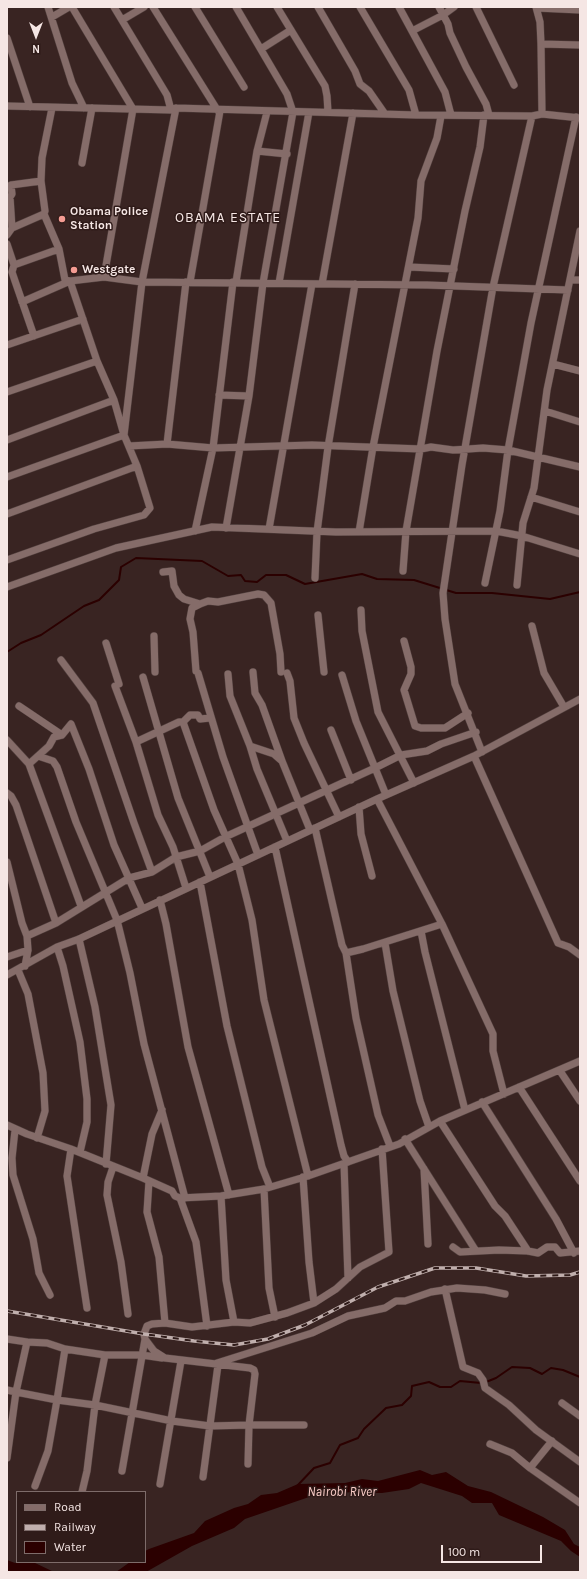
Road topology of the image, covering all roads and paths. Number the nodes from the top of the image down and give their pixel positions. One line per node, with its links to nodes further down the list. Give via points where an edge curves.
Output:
1 (48, 7): 20 (street)
2 (68, 7): 20 (street)
3 (72, 7): 35 (street)
4 (114, 7): 21 (street)
5 (144, 7): 21 (street)
6 (153, 7): 37 (street)
7 (195, 7): 29 (street)
8 (236, 7): 27 (street)
9 (277, 7): 22 (street)
10 (318, 7): 43 (street, via 360,84 369,91)
11 (360, 7): 47 (street, via 410,90)
12 (399, 7): 23 (street)
13 (439, 7): 19 (street)
14 (454, 7): 19 (street)
15 (476, 7): 28 (street)
16 (536, 8): 17 (street); 25 (street)
17 (561, 8): 18 (street)
18 (580, 10)
19 (443, 15): 23 (street); 46 (street, via 486,104)
20 (52, 17): 33 (street, via 72,82)
21 (122, 20): 36 (street)
22 (291, 30): 27 (street); 41 (street, via 325,86)
23 (412, 31): 45 (street, via 445,92)
24 (7, 38): 31 (street)
25 (541, 44): 26 (street); 44 (street)
26 (580, 45)
27 (261, 49): 39 (street, via 287,94)
28 (514, 85)
29 (244, 87)
30 (7, 106): 31 (street)
31 (30, 107): 32 (street)
32 (52, 108): 33 (street); 54 (street, via 43,148)
33 (84, 108): 34 (street)
34 (92, 108): 35 (street); 53 (street)
35 (133, 109): 36 (street); 65 (street)
36 (174, 109): 37 (street); 69 (street)
37 (219, 111): 38 (street); 70 (street)
38 (266, 112): 39 (street); 51 (street)
39 (293, 112): 40 (street); 52 (street)
40 (309, 112): 41 (street); 73 (street)
41 (328, 112): 42 (street)
42 (353, 114): 43 (street); 75 (street)
43 (385, 114): 47 (street)
44 (542, 114): 49 (street); 50 (street)
45 (451, 115): 46 (street); 48 (street)
46 (486, 115): 49 (street); 64 (street)
47 (416, 116): 48 (street)
48 (441, 116): 63 (street, via 437,138 421,181 418,218)
49 (532, 116): 79 (street)
50 (578, 118): 80 (street)
51 (257, 151): 52 (street); 71 (street, via 244,220 246,229)
52 (287, 154): 72 (street)
53 (82, 163)
54 (41, 181): 55 (street); 56 (street, via 46,210)
55 (9, 183): 57 (street, via 12,194)
56 (44, 214): 57 (street); 61 (street)
57 (12, 228): 59 (street)
58 (580, 234): 66 (street)
59 (7, 235)
60 (7, 244): 62 (street)
61 (59, 249): 62 (street); 68 (street, via 65,280)
62 (14, 265): 82 (street, via 12,272)
63 (409, 267): 64 (street); 77 (street)
64 (454, 269): 78 (street)
65 (104, 277): 68 (street); 69 (street)
66 (570, 280): 67 (street); 81 (street)
67 (580, 280)
68 (70, 281): 82 (street); 83 (street)
69 (142, 282): 70 (street); 95 (street)
70 (188, 282): 71 (street); 97 (street)
71 (234, 282): 72 (street); 90 (street)
72 (263, 283): 73 (street); 91 (street)
73 (279, 283): 74 (street)
74 (312, 284): 75 (street); 100 (street)
75 (322, 284): 76 (street)
76 (355, 284): 77 (street); 101 (street)
77 (405, 285): 78 (street); 102 (street)
78 (450, 286): 79 (street); 104 (street)
79 (493, 287): 80 (street); 105 (street)
80 (539, 289): 81 (street); 106 (street)
81 (568, 290): 87 (street)
82 (22, 302): 84 (street)
83 (83, 319): 84 (street); 86 (street)
84 (34, 336): 85 (street)
85 (7, 345)
86 (98, 361): 89 (street); 92 (street)
87 (553, 364): 88 (street); 93 (street)
88 (580, 371)
89 (7, 392)
90 (219, 395): 91 (street); 103 (street)
91 (249, 396): 99 (street)
92 (114, 400): 95 (street); 96 (street)
93 (545, 411): 94 (street); 107 (street)
94 (580, 422)
95 (124, 436): 98 (street); 110 (street)
96 (7, 440)
97 (167, 444): 98 (street); 103 (street)
98 (129, 446): 108 (street)
99 (241, 446): 100 (street); 103 (street); 114 (street)
100 (285, 446): 101 (street); 115 (street)
101 (328, 447): 102 (street); 120 (street)
102 (373, 447): 104 (street); 121 (street)
103 (213, 448): 116 (street)
104 (420, 449): 105 (street); 117 (street)
105 (465, 449): 106 (street); 118 (street)
106 (508, 450): 107 (street); 119 (street)
107 (538, 456): 109 (street); 111 (street)
108 (137, 466): 113 (street); 124 (street, via 150,505 147,514 94,529)
109 (580, 467)
110 (7, 477)
111 (531, 498): 112 (street); 122 (street)
112 (580, 512)
113 (7, 514)
114 (226, 528): 115 (street); 116 (street, via 212,527)
115 (269, 529): 120 (street)
116 (195, 531): 130 (street, via 116,548)
117 (406, 531): 118 (street); 121 (street); 125 (street)
118 (452, 531): 119 (street); 148 (street, via 444,590 455,684)
119 (496, 531): 122 (street); 128 (street)
120 (317, 532): 121 (street); 127 (street)
121 (359, 532)
122 (522, 536): 123 (street); 129 (street)
123 (580, 554)
124 (7, 560)
125 (402, 571)
126 (163, 572): 131 (street, via 172,571 174,586 179,595)
127 (315, 578)
128 (485, 583)
129 (517, 585)
130 (7, 587)
131 (200, 604): 149 (street, via 192,608 190,619 197,672); 167 (street, via 258,594 264,595 271,602 284,673 291,685 294,718)
132 (361, 610): 159 (street, via 362,631 378,712)
133 (318, 615): 141 (street)
134 (532, 626): 147 (street, via 544,672)
135 (154, 636): 139 (street)
136 (404, 641): 148 (street, via 411,674 404,690 415,726 445,728)
137 (106, 643): 156 (street)
138 (61, 660): 185 (street, via 93,703)
139 (155, 672)
140 (253, 672): 162 (street, via 255,693)
141 (324, 672)
142 (228, 674): 157 (street, via 230,696)
143 (342, 675): 164 (street, via 356,721)
144 (143, 677): 152 (street)
145 (580, 699): 147 (street)
146 (19, 706): 154 (street)
147 (564, 707): 158 (street)
148 (468, 714): 153 (street)
149 (210, 718): 150 (street, via 200,719 198,715 190,715); 175 (street)
150 (183, 722): 152 (street); 177 (street)
151 (331, 730): 165 (street)
152 (158, 731): 156 (street); 180 (street, via 178,798)
153 (476, 732): 158 (street); 159 (street, via 427,751)
154 (62, 735): 160 (street, via 54,737); 188 (street, via 71,724)
155 (7, 740): 163 (street)
156 (136, 742): 182 (street, via 158,815)
157 (250, 746): 162 (street, via 274,754); 173 (street, via 257,770)
158 (482, 752): 161 (street)
159 (401, 755): 164 (street); 166 (street)
160 (38, 756): 163 (street); 191 (street, via 53,762 57,767 76,822)
161 (474, 756): 166 (street); 205 (street, via 558,943 569,947)
162 (282, 761): 171 (street)
163 (29, 764): 193 (street)
164 (375, 768): 165 (street); 169 (street)
165 (351, 780): 167 (street)
166 (414, 782): 169 (street)
167 (328, 790): 171 (street); 174 (street)
168 (7, 792): 196 (street, via 16,805)
169 (386, 795): 170 (street)
170 (377, 799): 172 (street); 197 (street)
171 (300, 803): 173 (street); 176 (street)
172 (359, 807): 174 (street); 186 (street, via 361,834)
173 (276, 814): 175 (street); 178 (street)
174 (339, 817): 176 (street)
175 (248, 826): 177 (street); 181 (street)
176 (312, 829): 178 (street); 204 (street)
177 (225, 837): 180 (street); 184 (street)
178 (288, 841): 179 (street)
179 (275, 847): 181 (street); 228 (street)
180 (200, 850): 182 (street); 187 (street)
181 (258, 855): 184 (street)
182 (176, 857): 185 (street); 190 (street)
183 (7, 862): 199 (street)
184 (238, 864): 187 (street); 231 (street, via 252,920 264,1000)
185 (152, 872): 188 (street)
186 (372, 876)
187 (210, 877): 189 (street)
188 (128, 878): 191 (street); 194 (street)
189 (200, 882): 190 (street); 234 (street, via 225,1019)
190 (186, 888): 192 (street)
191 (105, 891): 193 (street); 195 (street)
192 (160, 900): 194 (street); 235 (street, via 188,1047)
193 (82, 906): 196 (street)
194 (142, 908): 195 (street)
195 (117, 920): 200 (street); 216 (street, via 144,1044)
196 (56, 922): 199 (street)
197 (442, 924): 198 (street); 213 (street, via 493,1034 493,1051)
198 (421, 931): 201 (street); 217 (street)
199 (27, 936): 203 (street)
200 (79, 939): 202 (street); 229 (street, via 95,1007 111,1105)
201 (385, 943): 204 (street); 220 (street, via 393,991 420,1101)
202 (57, 947): 207 (street); 227 (street, via 80,1042 87,1099 87,1122)
203 (28, 950): 206 (street); 207 (street)
204 (346, 953): 224 (street, via 356,1018 378,1115)
205 (580, 956)
206 (7, 957)
207 (25, 966): 208 (street)
208 (18, 970): 209 (street); 222 (street, via 28,994 43,1073 45,1111)
209 (7, 975)
210 (580, 1061): 211 (street)
211 (560, 1070): 212 (street); 214 (street)
212 (519, 1087): 213 (street); 233 (street)
213 (504, 1094): 215 (street)
214 (580, 1101)
215 (482, 1102): 217 (street); 241 (street)
216 (162, 1110): 232 (street, via 152,1134); 236 (street)
217 (465, 1110): 218 (street)
218 (440, 1121): 220 (street); 240 (street)
219 (7, 1125): 221 (street)
220 (429, 1127): 223 (street)
221 (15, 1130): 222 (street); 245 (street, via 12,1158 14,1175 33,1239 39,1273)
222 (37, 1138): 225 (street)
223 (405, 1139): 224 (street); 230 (street)
224 (390, 1146): 226 (street)
225 (71, 1149): 227 (street); 247 (street, via 67,1176)
226 (382, 1149): 228 (street); 242 (street, via 389,1252 360,1267)
227 (80, 1152): 229 (street)
228 (346, 1163): 231 (street); 242 (street)
229 (110, 1166): 232 (street); 248 (street, via 107,1195 121,1262)
230 (424, 1169): 237 (street); 239 (street)
231 (306, 1177): 234 (street); 246 (street, via 309,1262)
232 (146, 1179): 236 (street); 251 (street, via 147,1212 159,1257)
233 (580, 1181)
234 (267, 1188): 235 (street); 249 (street, via 269,1288)
235 (225, 1196): 236 (street); 250 (street, via 226,1280)
236 (183, 1198): 252 (street, via 196,1242)
237 (428, 1244)
238 (453, 1247): 239 (street, via 460,1252)
239 (476, 1251): 240 (street)
240 (528, 1251): 241 (street, via 538,1253 547,1247 555,1247 560,1253)
241 (577, 1252)
242 (348, 1278): 246 (street)
243 (445, 1289): 244 (street, via 474,1289); 261 (street, via 405,1301 396,1301 385,1308 348,1316 312,1333); 273 (street, via 461,1364 465,1369 478,1373 485,1388)
244 (505, 1294)
245 (50, 1295)
246 (314, 1303): 249 (street)
247 (87, 1308)
248 (128, 1314)
249 (275, 1317): 250 (street, via 255,1323)
250 (234, 1322): 252 (street)
251 (165, 1323): 252 (street, via 185,1327); 254 (street, via 147,1326)
252 (207, 1326)
253 (7, 1339): 255 (street)
254 (144, 1339): 258 (street); 259 (street)
255 (27, 1342): 256 (street, via 47,1343); 263 (street)
256 (65, 1349): 257 (street); 264 (street)
257 (105, 1355): 258 (street); 266 (street)
258 (142, 1355): 259 (street); 267 (street)
259 (165, 1358): 260 (street)
260 (181, 1361): 261 (street); 269 (street)
261 (216, 1365): 270 (street, via 250,1368 255,1372); 272 (street)
262 (7, 1390): 263 (street)
263 (16, 1392): 264 (street); 275 (street)
264 (57, 1400): 266 (street); 282 (street, via 48,1450)
265 (562, 1403): 268 (street)
266 (95, 1405): 267 (street); 283 (street)
267 (132, 1413): 269 (street); 279 (street)
268 (580, 1416)
269 (172, 1422): 272 (street); 281 (street)
270 (249, 1425): 271 (street); 272 (street); 277 (street)
271 (304, 1425)
272 (210, 1426): 280 (street)
273 (552, 1441): 276 (street); 278 (street)
274 (490, 1444): 278 (street, via 512,1453)
275 (7, 1458)
276 (580, 1462)
277 (248, 1464)
278 (530, 1468): 284 (street)
279 (122, 1471)
280 (203, 1477)
281 (160, 1484)
282 (35, 1486)
283 (82, 1491)
284 (580, 1503)

